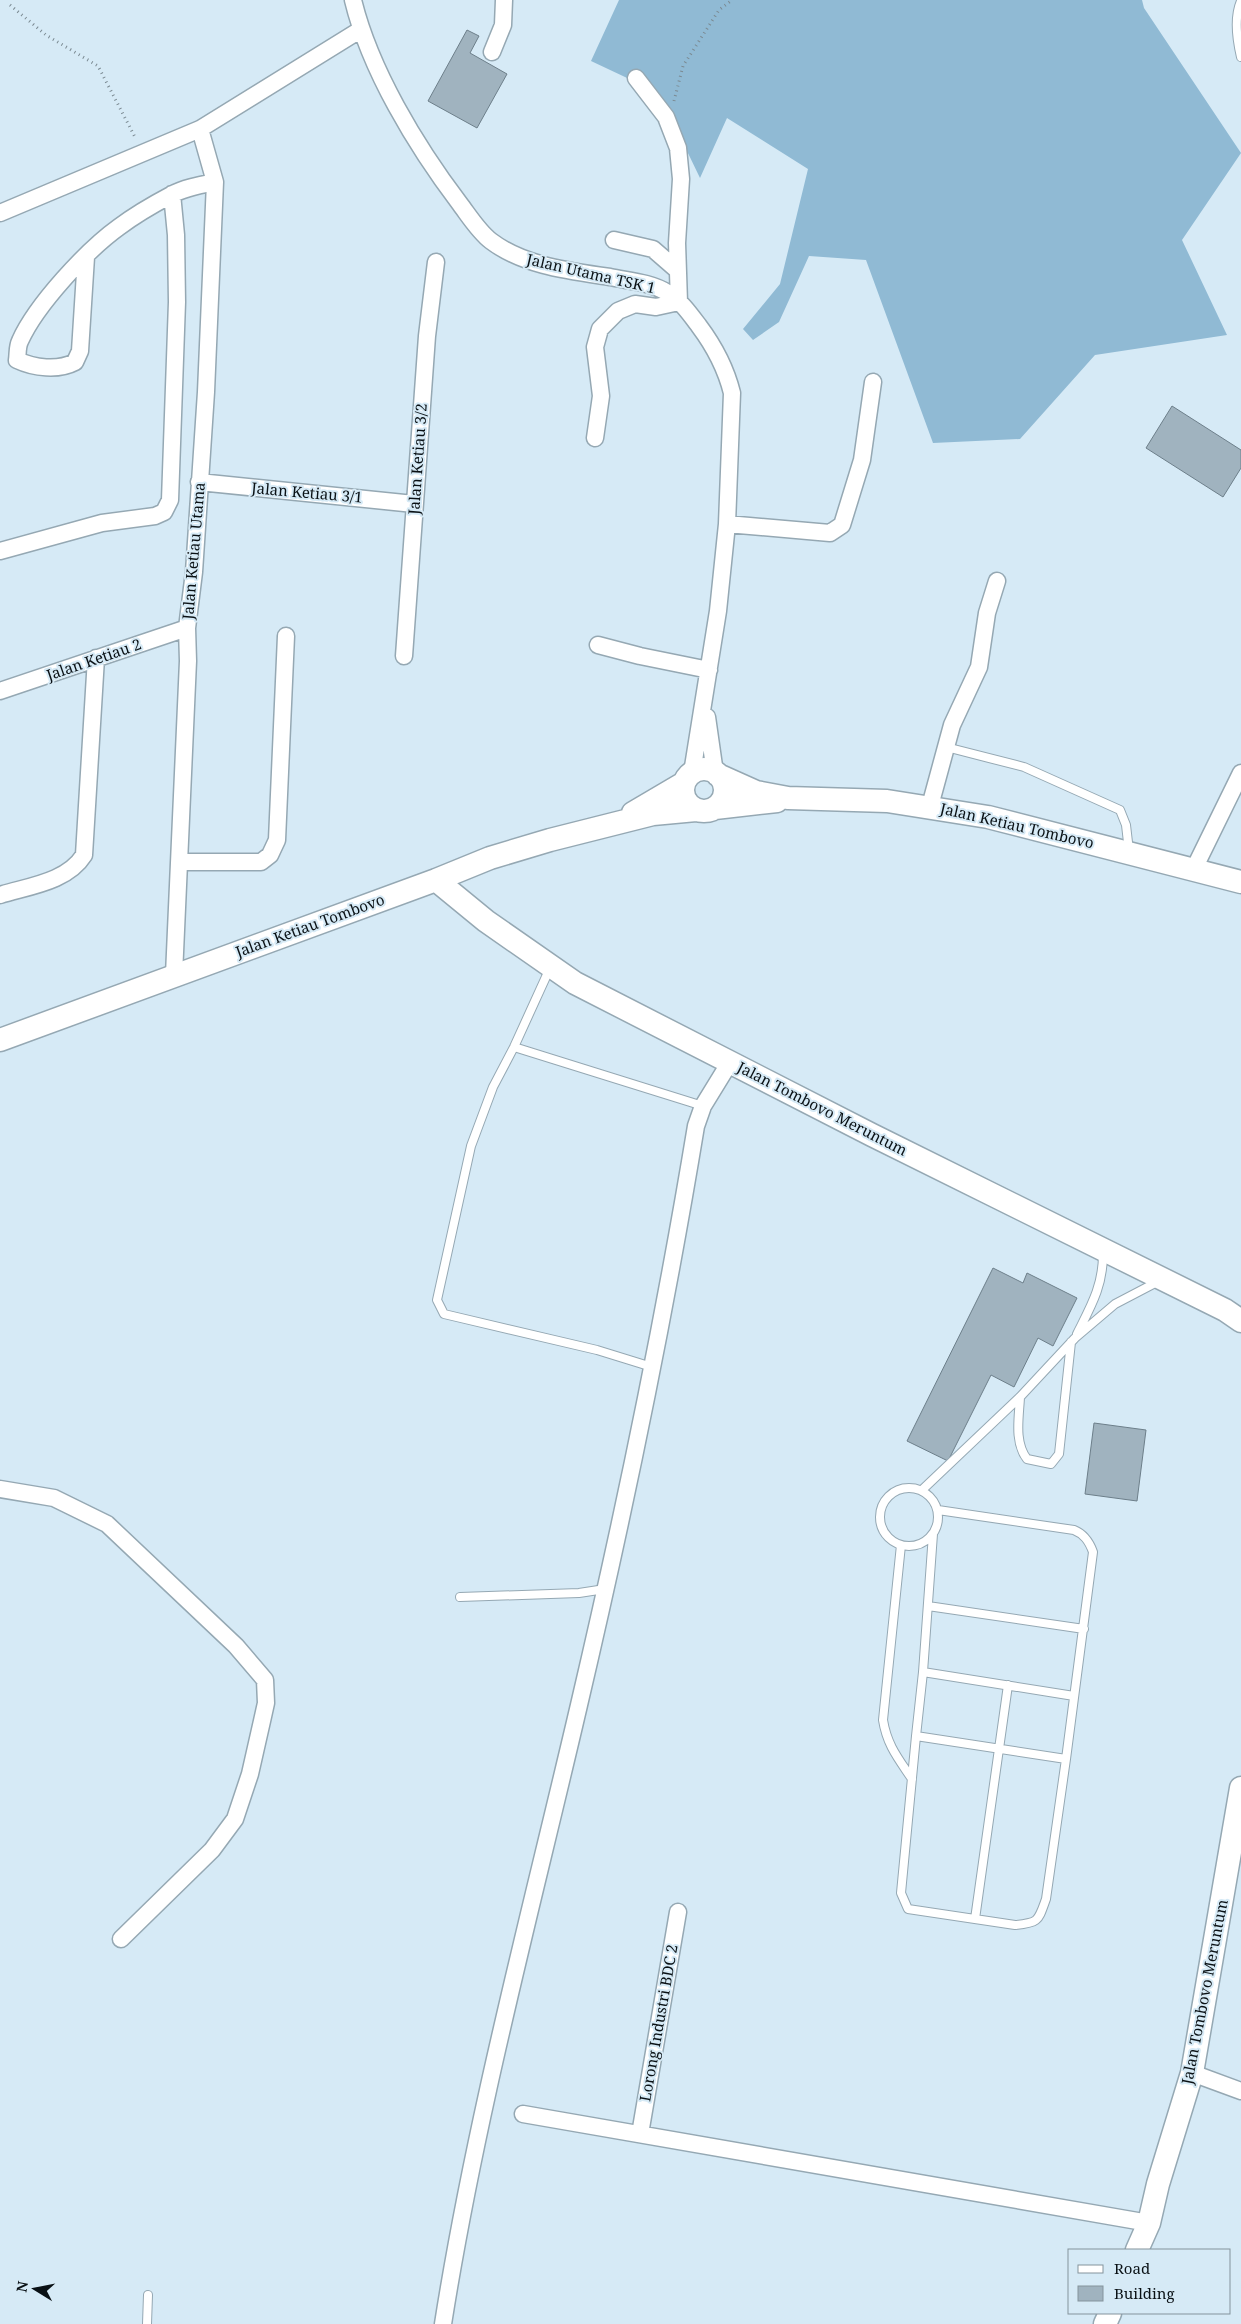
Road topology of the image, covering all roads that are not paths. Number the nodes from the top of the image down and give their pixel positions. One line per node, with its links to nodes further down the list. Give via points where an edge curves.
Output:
1 (353, 0): 4 (street, Jalan Utama TSK 1)
2 (504, 0): 5 (street, via 503,25)
3 (1241, 0): 6 (lane, via 1237,18)
4 (360, 30): 8 (street); 16 (street, Jalan Utama TSK 1, via 425,156 490,240 521,258 654,286)
5 (492, 52)
6 (1241, 57)
7 (636, 78): 15 (street, via 669,124 680,162)
8 (200, 129): 9 (street, Jalan Ketiau Utama); 11 (street)
9 (215, 182): 10 (street); 19 (street, Jalan Ketiau Utama)
10 (172, 194): 13 (street, via 119,227); 22 (street, via 177,302 170,500 164,512 155,516 102,523)
11 (0, 213)
12 (614, 240): 15 (street, via 653,249)
13 (86, 257): 13 (street, via 36,315 19,343 17,360 29,366 65,367 75,362 80,351)
14 (436, 262): 20 (street, Jalan Ketiau 3/2)
15 (676, 269): 16 (street)
16 (679, 302): 18 (street, via 656,307 635,304 618,311 600,329 595,347 601,396); 21 (street, Jalan Utama TSK 1, via 719,357 732,394)
17 (873, 382): 21 (street, via 862,460 842,525 830,533)
18 (595, 438)
19 (199, 482): 20 (street, Jalan Ketiau 3/1); 24 (street, Jalan Ketiau Utama)
20 (414, 504): 27 (street, Jalan Ketiau 3/2)
21 (727, 524): 29 (street, Jalan Utama TSK 1)
22 (0, 551)
23 (997, 581): 32 (street, via 987,613 979,667 952,725)
24 (187, 628): 28 (street, Jalan Ketiau 2); 41 (street, Jalan Ketiau Utama)
25 (286, 636): 41 (street, via 276,840 270,855 261,862)
26 (598, 645): 29 (street)
27 (404, 656)
28 (96, 658): 30 (street, Jalan Ketiau 2); 45 (street, via 84,855 66,874)
29 (709, 670): 31 (street, Jalan Utama TSK 1)
30 (0, 691)
31 (706, 697): 34 (street, via 708,735); 35 (street)
32 (946, 747): 37 (street); 40 (lane, via 1024,767 1120,810 1126,825)
33 (1241, 773): 42 (street)
34 (717, 774): 35 (street, via 704,769); 36 (street, Jalan Ketiau Tombovo, via 756,792); 38 (street, via 725,792 720,804)
35 (688, 778): 38 (street, via 683,796 690,807); 39 (street, Jalan Ketiau Tombovo)
36 (788, 798): 37 (street, Jalan Ketiau Tombovo, via 887,801); 38 (street, Jalan Ketiau Tombovo, via 770,804)
37 (930, 806): 40 (street, Jalan Ketiau Tombovo, via 988,816)
38 (706, 809): 39 (street, Jalan Ketiau Tombovo, via 660,813)
39 (622, 822): 43 (street, Jalan Ketiau Tombovo, via 490,858)
40 (1129, 853): 42 (street, Jalan Ketiau Tombovo)
41 (179, 862): 47 (street, Jalan Ketiau Utama)
42 (1194, 871): 44 (street, Jalan Ketiau Tombovo)
43 (436, 880): 46 (street, Jalan Tombovo Meruntum, via 486,921); 47 (street, Jalan Ketiau Tombovo)
44 (1241, 882)
45 (0, 895)
46 (551, 966): 49 (lane); 50 (street, Jalan Tombovo Meruntum, via 575,983)
47 (174, 975): 48 (street, Jalan Ketiau Tombovo, via 152,986)
48 (0, 1040)
49 (514, 1047): 51 (lane); 56 (lane, via 493,1088 471,1146 437,1300 444,1314 597,1350)
50 (730, 1062): 51 (street); 52 (street, Jalan Tombovo Meruntum)
51 (703, 1106): 56 (street, via 696,1126)
52 (1104, 1250): 53 (street, Jalan Tombovo Meruntum); 55 (lane, via 1099,1290)
53 (1163, 1279): 54 (street, Jalan Tombovo Meruntum); 55 (lane, via 1115,1304)
54 (1236, 1315)
55 (1073, 1340): 57 (lane); 57 (lane, via 1059,1454 1050,1464 1027,1460 1021,1452 1018,1437)
56 (652, 1367): 63 (street)
57 (1020, 1397): 59 (lane)
58 (0, 1489): 77 (street, via 54,1498 107,1524 236,1646 266,1680 262,1721 250,1774 235,1818 212,1850)
59 (922, 1490): 60 (lane, via 932,1498); 62 (lane, via 910,1487 899,1490 882,1506 883,1530)
60 (938, 1510): 61 (lane, via 938,1523); 66 (lane, via 1080,1532 1093,1552)
61 (933, 1534): 62 (lane, via 924,1542); 65 (lane)
62 (901, 1545): 73 (lane, via 883,1720 892,1749)
63 (605, 1589): 64 (lane, via 579,1593); 86 (street, via 507,2006 462,2216)
64 (460, 1597)
65 (928, 1606): 66 (lane); 67 (lane)
66 (1084, 1629): 69 (lane)
67 (923, 1672): 68 (lane); 70 (lane)
68 (1008, 1685): 69 (lane); 71 (lane)
69 (1074, 1696): 72 (lane)
70 (916, 1736): 71 (lane); 73 (lane)
71 (998, 1749): 72 (lane); 76 (lane)
72 (1066, 1760): 76 (lane, via 1046,1899 1039,1919 1032,1924 1015,1925)
73 (912, 1779): 76 (lane, via 901,1893 908,1909)
74 (1241, 1788): 78 (street, Jalan Tombovo Meruntum)
75 (678, 1912): 81 (street, Lorong Industri BDC 2)
76 (975, 1919)
77 (122, 1939)
78 (1192, 2073): 79 (street); 82 (street, Jalan Tombovo Meruntum)
79 (1241, 2091)
80 (522, 2114): 81 (street)
81 (640, 2134): 82 (street)
82 (1149, 2222): 83 (street, Jalan Tombovo Meruntum)
83 (1137, 2249)
84 (148, 2295): 85 (lane)
85 (147, 2324)
86 (443, 2324)

